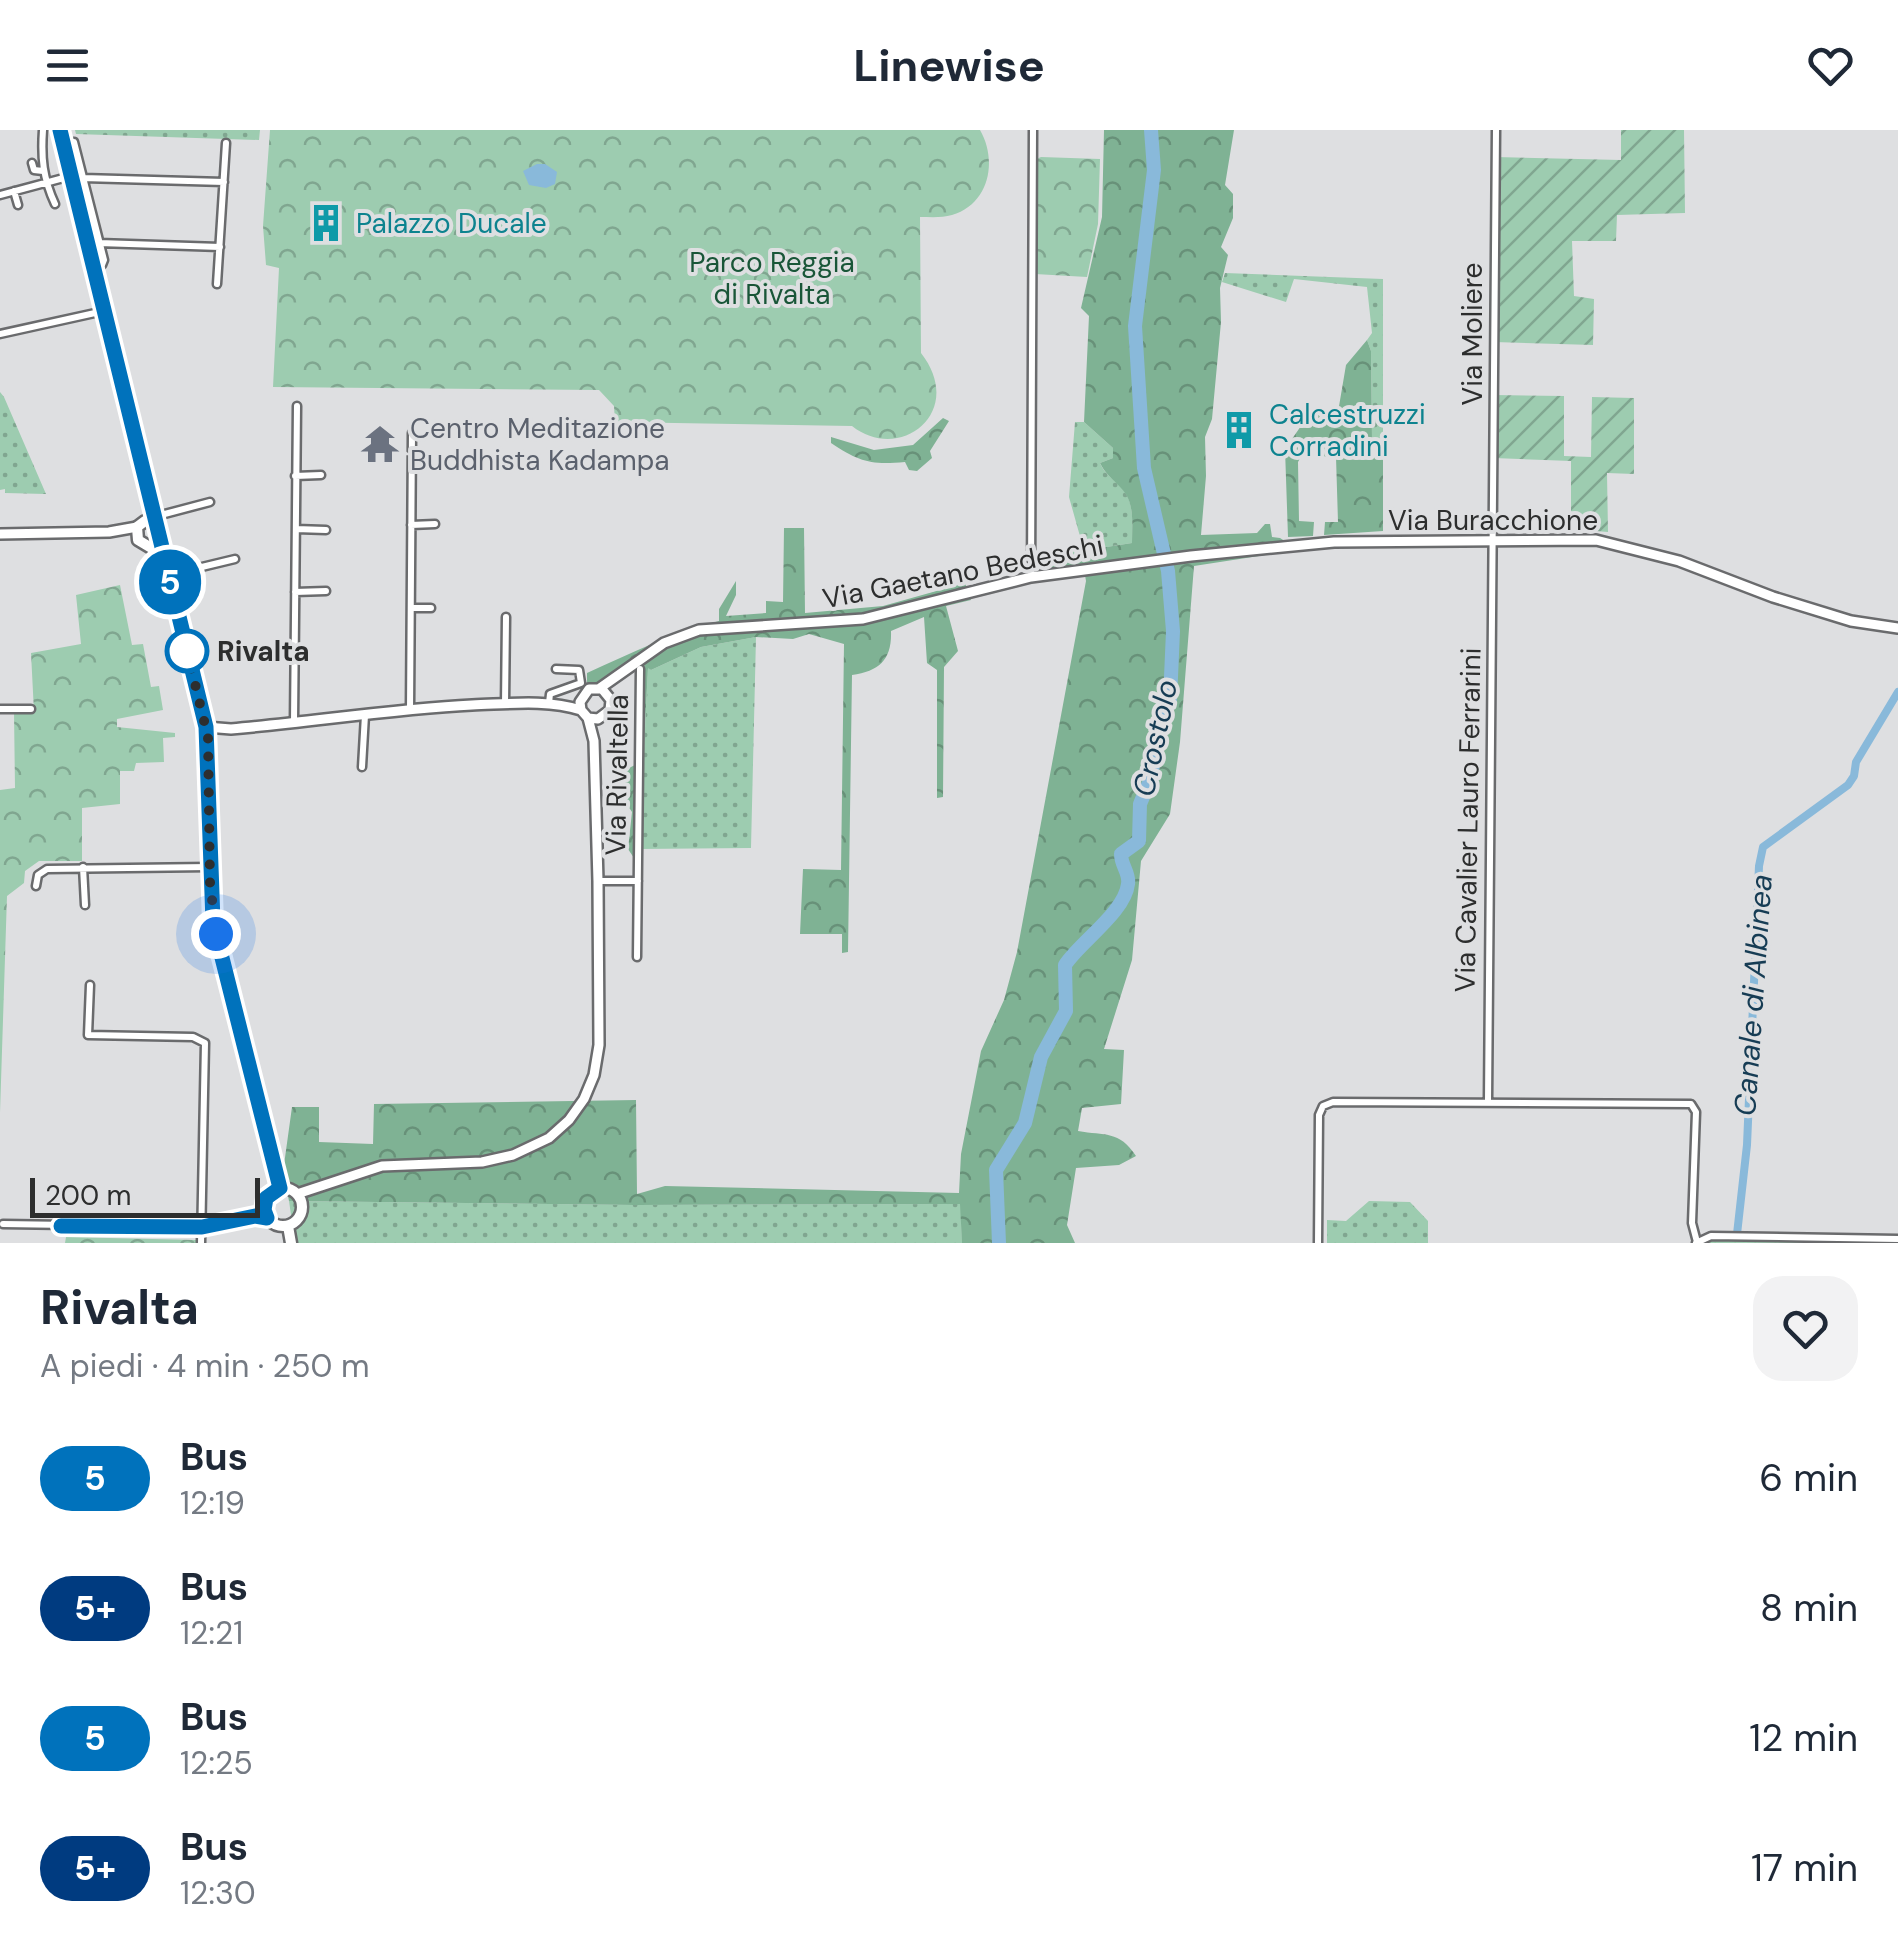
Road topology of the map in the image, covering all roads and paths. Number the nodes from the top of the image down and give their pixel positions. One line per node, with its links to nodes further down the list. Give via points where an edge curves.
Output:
1 (43, 130): 7 (street)
2 (1033, 130): 41 (street)
3 (1496, 130): 36 (street, Via Moliere)
4 (62, 136): 8 (main road)
5 (226, 142): 9 (street)
6 (32, 163): 7 (street)
7 (43, 171): 10 (street)
8 (78, 177): 9 (street); 10 (street); 15 (street); 17 (main road)
9 (224, 182): 16 (street)
10 (45, 183): 11 (street); 13 (street)
11 (14, 191): 12 (street); 14 (street)
12 (0, 195)
13 (54, 204)
14 (18, 205)
15 (99, 243): 16 (street); 17 (street, via 104,262)
16 (220, 247): 18 (street)
17 (92, 268): 19 (main road)
18 (217, 284)
19 (104, 311): 20 (street); 27 (main road)
20 (0, 334)
21 (297, 406): 26 (street)
22 (412, 433): 23 (street)
23 (412, 448): 24 (street); 30 (street)
24 (422, 448)
25 (320, 475): 26 (street)
26 (295, 476): 32 (street)
27 (150, 496): 31 (main road); 34 (main road)
28 (210, 502): 31 (street)
29 (435, 524): 30 (street)
30 (411, 525): 44 (street)
31 (158, 526): 34 (main road); 34 (main road); 39 (main road)
32 (296, 529): 33 (street); 42 (street)
33 (326, 530)
34 (142, 533): 35 (main road); 39 (main road)
35 (0, 534)
36 (1494, 539): 37 (main road, Via Buracchione, via 1334,542); 47 (main road, Via Buracchione, via 1619,544 1818,611); 73 (street, Via Cavalier Lauro Ferrarini)
37 (1195, 555): 41 (main road, Via Gaetano Bedeschi)
38 (234, 559): 40 (street)
39 (166, 564): 62 (main road)
40 (181, 572)
41 (1031, 577): 48 (main road, Via Gaetano Bedeschi, via 863,620 699,630 664,643)
42 (295, 592): 43 (street); 61 (street)
43 (326, 592)
44 (411, 608): 45 (street); 57 (street)
45 (431, 608)
46 (506, 616): 53 (street)
47 (1898, 628)
48 (635, 668): 50 (main road, Via Gaetano Bedeschi); 52 (main road, Via Gaetano Bedeschi); 68 (street, Via Rivaltella)
49 (556, 669): 54 (street, via 579,670 581,683 550,694)
50 (600, 688): 51 (main road); 52 (main road)
51 (582, 695): 54 (main road); 58 (main road)
52 (611, 700): 60 (main road)
53 (505, 704): 54 (main road); 57 (main road)
54 (552, 704): 58 (main road)
55 (0, 709): 56 (street)
56 (31, 709)
57 (410, 710): 59 (main road)
58 (584, 714): 60 (main road); 63 (main road)
59 (365, 715): 61 (main road); 64 (street)
60 (603, 717): 63 (main road)
61 (294, 722): 62 (main road)
62 (206, 727): 65 (main road)
63 (594, 741): 67 (main road)
64 (362, 767)
65 (210, 867): 66 (street); 74 (main road, via 216,934)
66 (83, 868): 69 (street, via 44,870); 70 (street)
67 (598, 881): 68 (street, Via Rivaltella); 75 (main road, via 599,1045 591,1086 569,1120 536,1146 499,1159 382,1166)
68 (638, 881): 71 (street, Via Rivaltella)
69 (36, 886)
70 (85, 906)
71 (637, 957)
72 (90, 984): 79 (street, via 88,1035 193,1037 205,1043)
73 (1488, 1101): 83 (street, via 1328,1103 1319,1115); 84 (street, via 1690,1104 1696,1112)
74 (280, 1188): 75 (main road); 76 (main road, via 270,1193)
75 (300, 1199): 78 (main road, via 299,1218)
76 (262, 1214): 78 (main road); 79 (street)
77 (2, 1224): 79 (street)
78 (288, 1226): 82 (main road)
79 (202, 1227): 81 (street)
80 (1898, 1238): 84 (street, via 1716,1236)
81 (201, 1243)
82 (291, 1243)
83 (1318, 1243)
84 (1697, 1243)

